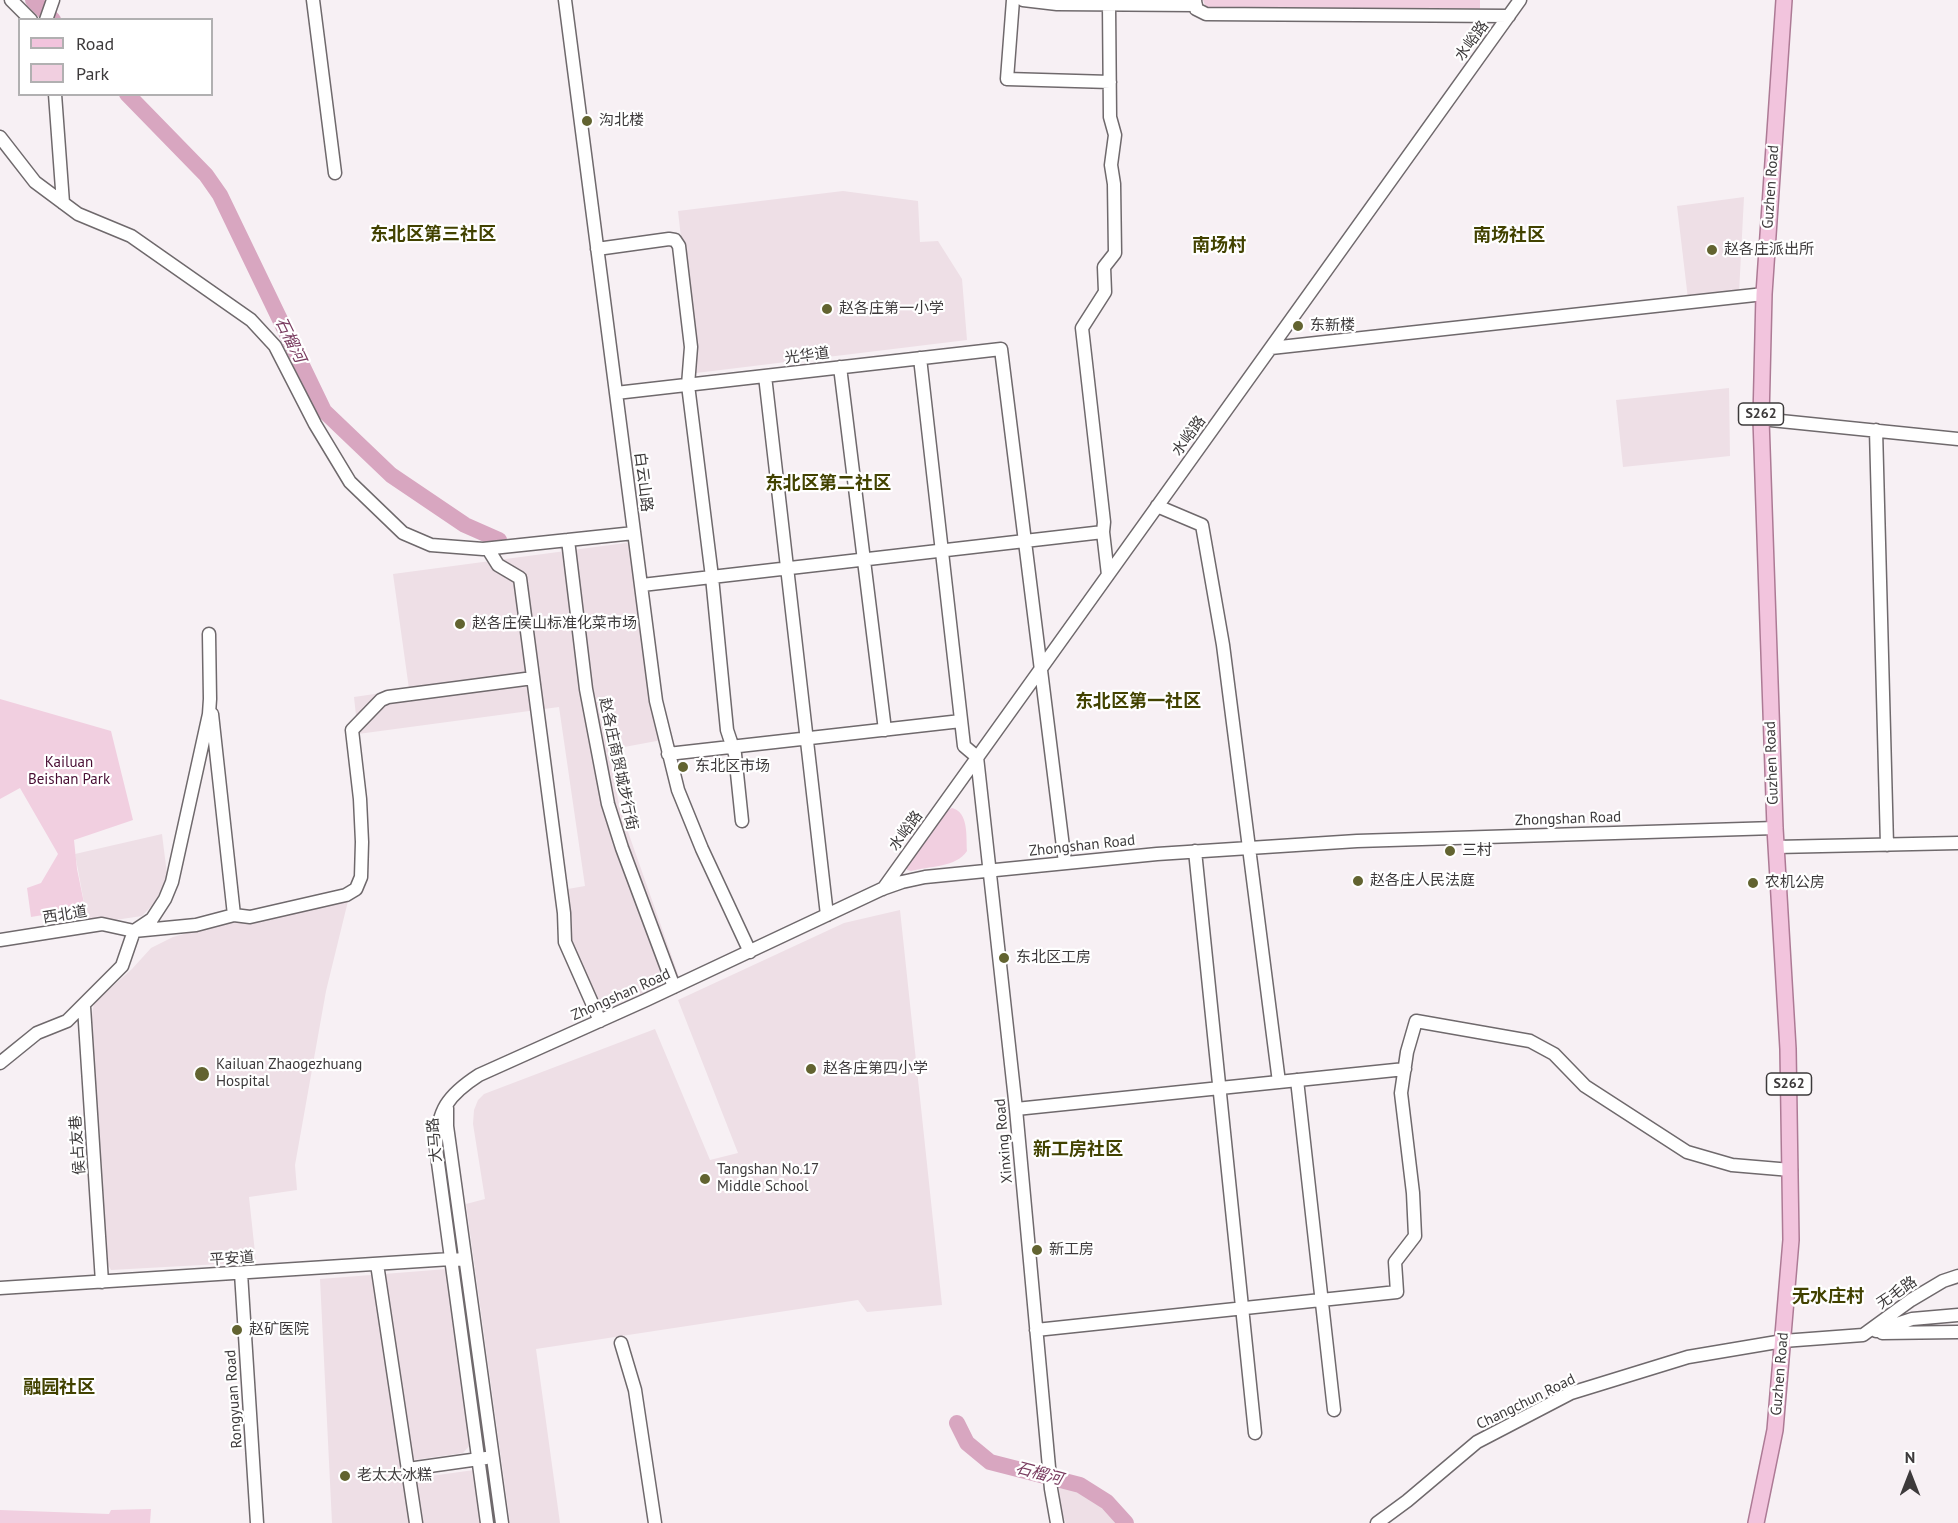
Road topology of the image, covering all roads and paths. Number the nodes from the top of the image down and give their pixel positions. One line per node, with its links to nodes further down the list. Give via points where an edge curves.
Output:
1 (11, 0): 12 (street)
2 (313, 0): 17 (street)
3 (565, 0): 19 (street, 白云山路)
4 (1013, 0): 14 (street, via 1007,79)
5 (1023, 0): 10 (street)
6 (1520, 0): 11 (street, 水峪路)
7 (1785, 0): 20 (main road, Guzhen Road / S262)
8 (1195, 2): 10 (street); 11 (street, via 1196,9 1206,14)
9 (52, 3): 13 (street)
10 (1109, 4): 14 (street)
11 (1509, 16): 21 (street, 水峪路)
12 (29, 18)
13 (47, 18)
14 (1110, 82): 32 (street, via 1110,117 1115,135 1111,165 1115,253 1104,267 1105,292 1082,328)
15 (55, 96): 18 (street)
16 (0, 137): 18 (street, via 35,182)
17 (334, 173)
18 (63, 203): 35 (street, via 78,214 131,236 251,320 276,346 315,424 350,482 404,533 431,545)
19 (597, 249): 25 (street, via 669,239 677,242 691,347); 26 (street, 白云山路)
20 (1764, 294): 21 (street); 27 (main road, Guzhen Road / S262)
21 (1271, 348): 30 (street, 水峪路)
22 (920, 358): 23 (street, 光华道); 34 (street, 光华道, via 1001,349); 36 (street)
23 (840, 367): 24 (street, 光华道); 37 (street)
24 (765, 376): 25 (street, 光华道); 38 (street)
25 (688, 385): 26 (street, 光华道); 40 (street)
26 (616, 393): 31 (street, 白云山路)
27 (1761, 419): 28 (street); 53 (main road, Guzhen Road / S262)
28 (1876, 430): 29 (street); 55 (street)
29 (1958, 439)
30 (1157, 506): 39 (street, 水峪路); 57 (street, via 1202,525 1223,645)
31 (634, 532): 33 (street); 41 (street, 白云山路)
32 (1103, 532): 34 (street); 39 (street)
33 (568, 540): 35 (street); 67 (street, 赵各庄商贸城步行街, via 586,689 608,804)
34 (1025, 541): 36 (street); 43 (street)
35 (489, 549): 44 (street, via 498,565 520,578)
36 (941, 550): 37 (street); 46 (street)
37 (864, 560): 38 (street); 47 (street)
38 (787, 568): 40 (street); 48 (street)
39 (1108, 575): 43 (street, 水峪路)
40 (712, 577): 41 (street); 49 (street, via 727,730)
41 (642, 585): 50 (street, 白云山路, via 656,700)
42 (208, 634): 45 (street)
43 (1041, 668): 51 (street, 水峪路); 59 (street)
44 (533, 678): 62 (street, 西北道, via 381,700 352,730 362,842 361,877 356,889 346,895 250,917); 69 (street, via 565,942)
45 (210, 699): 62 (street); 64 (street, via 172,882 152,919)
46 (961, 721): 47 (street); 51 (street, via 964,746)
47 (885, 730): 48 (street)
48 (807, 739): 49 (street); 63 (street)
49 (733, 747): 50 (street); 52 (street)
50 (668, 754): 66 (street, 白云山路, via 702,849)
51 (977, 757): 60 (street, Xinxing Road); 61 (street, 水峪路)
52 (742, 821)
53 (1775, 828): 56 (main road, Guzhen Road / S262); 57 (street, Zhongshan Road)
54 (1958, 843): 55 (street)
55 (1887, 845): 56 (street)
56 (1776, 847): 77 (main road, Guzhen Road / S262)
57 (1250, 848): 58 (street, Zhongshan Road); 73 (street)
58 (1195, 851): 59 (street, Zhongshan Road); 74 (street)
59 (1065, 863): 60 (street, Zhongshan Road)
60 (991, 871): 61 (street, Zhongshan Road, via 925,877); 76 (street, Xinxing Road)
61 (882, 890): 63 (street, Zhongshan Road)
62 (234, 915): 64 (street, 西北道)
63 (827, 915): 66 (street, Zhongshan Road)
64 (134, 931): 65 (street, 西北道, via 102,924); 68 (street, via 122,966)
65 (0, 940)
66 (750, 952): 67 (street, Zhongshan Road)
67 (674, 987): 69 (street, Zhongshan Road)
68 (84, 1006): 70 (street, via 67,1021 37,1033); 83 (street, 侯占友巷)
69 (600, 1021): 75 (street, Zhongshan Road, via 479,1075 456,1090)
70 (0, 1063)
71 (1405, 1069): 72 (street); 77 (street, via 1416,1021 1530,1041 1554,1054 1585,1086 1687,1152 1732,1165); 85 (street, via 1401,1093 1415,1236 1395,1262 1397,1292)
72 (1297, 1080): 73 (street); 85 (street)
73 (1279, 1082): 74 (street)
74 (1219, 1088): 76 (street); 86 (street)
75 (447, 1104): 78 (street, 大马路, via 436,1131 436,1148); 79 (street, 大马路)
76 (1016, 1109): 88 (street, Xinxing Road)
77 (1791, 1170): 91 (main road, Guzhen Road / S262, via 1791,1240)
78 (451, 1259): 79 (street, 平安道); 80 (street, 平安道); 96 (street, 大马路)
79 (465, 1260): 95 (street, 大马路)
80 (377, 1264): 81 (street, 平安道); 97 (street)
81 (241, 1273): 83 (street, 平安道); 98 (street, Rongyuan Road)
82 (1958, 1276): 90 (street, 无毛路, via 1911,1300)
83 (102, 1282): 84 (street, 平安道)
84 (0, 1288)
85 (1322, 1300): 86 (street); 93 (street)
86 (1242, 1308): 88 (street); 94 (street)
87 (1958, 1315): 90 (street, via 1912,1319)
88 (1036, 1330): 103 (street, Xinxing Road)
89 (1958, 1332): 90 (street)
90 (1863, 1335): 91 (street)
91 (1783, 1341): 104 (street, Changchun Road, via 1688,1357 1571,1393 1477,1442); 105 (main road, Guzhen Road / S262, via 1775,1430)
92 (621, 1342): 102 (street, via 635,1390)
93 (1334, 1410)
94 (1255, 1433)
95 (493, 1457): 96 (street); 101 (street, 大马路)
96 (478, 1458): 97 (street); 100 (street, 大马路)
97 (408, 1469): 99 (street)
98 (257, 1523)
99 (416, 1523)
100 (487, 1523)
101 (502, 1523)
102 (655, 1523)
103 (1057, 1523)
104 (1377, 1523)
105 (1756, 1523)

